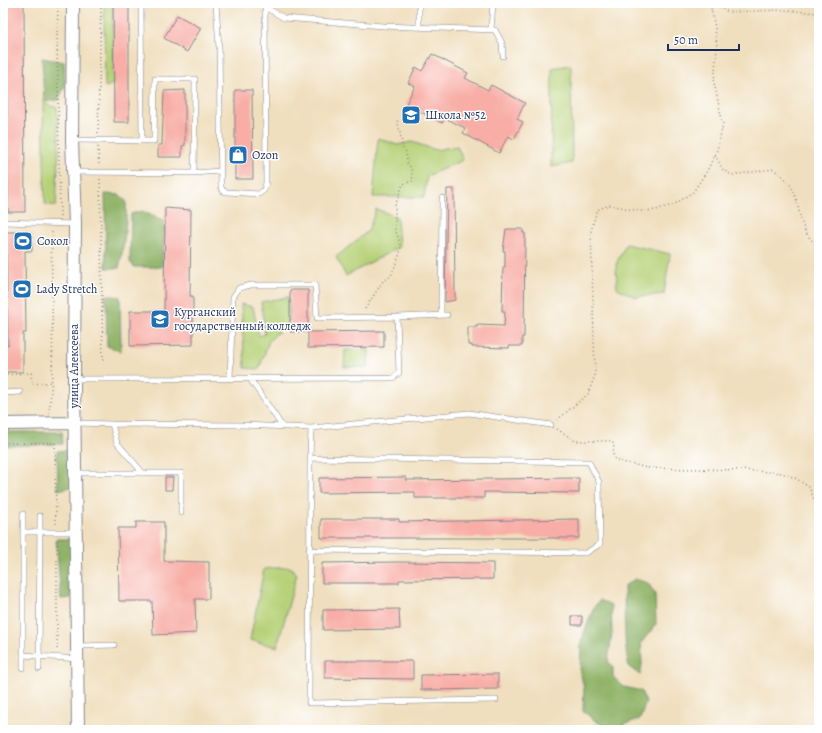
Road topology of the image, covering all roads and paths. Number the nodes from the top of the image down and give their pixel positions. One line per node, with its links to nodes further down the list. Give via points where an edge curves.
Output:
1 (62, 3): 26 (path, via 58,4 57,40)
2 (73, 3): 15 (street, улица Алексеева)
3 (101, 3): 16 (path)
4 (142, 3): 17 (lane)
5 (216, 3): 19 (lane)
6 (419, 3): 11 (lane)
7 (493, 3): 12 (lane)
8 (711, 3): 10 (path, via 728,12 782,10); 18 (path, via 717,47 714,83 723,124)
9 (264, 5): 11 (lane, via 284,18); 19 (lane, via 264,190 259,194 223,190 220,187)
10 (819, 13)
11 (419, 27): 12 (lane)
12 (491, 29): 13 (lane, via 495,30 502,43)
13 (503, 56)
14 (397, 118): 29 (path, via 413,181 403,184 395,206 395,229 401,246 395,267 391,276 383,280)
15 (72, 140): 16 (lane); 20 (street, улица Алексеева)
16 (98, 140): 17 (lane); 21 (path)
17 (142, 141): 22 (lane, via 154,141 155,79 195,79)
18 (714, 154): 28 (path, via 723,170 732,175 773,169 785,177 792,188 805,233); 45 (path, via 707,171 693,192 675,204 656,210 640,211 609,205 597,210 591,231 595,375 588,394)
19 (220, 171): 22 (lane)
20 (74, 172): 21 (lane); 27 (street, улица Алексеева)
21 (100, 172): 22 (lane); 33 (path)
22 (194, 173)
23 (442, 198): 30 (lane)
24 (3, 222): 25 (lane)
25 (52, 224): 26 (lane); 38 (path, via 50,272)
26 (60, 224): 27 (lane)
27 (75, 224): 35 (street, улица Алексеева)
28 (819, 245)
29 (362, 314)
30 (441, 315): 31 (lane); 32 (lane)
31 (447, 315)
32 (397, 317): 36 (lane, via 317,318 315,285 251,285 239,288 233,296); 37 (lane, via 399,370 395,377)
33 (103, 363)
34 (3, 375): 38 (path, via 31,373 32,384)
35 (74, 379): 36 (lane); 42 (street, улица Алексеева)
36 (230, 379): 37 (lane)
37 (250, 379): 46 (lane)
38 (53, 382): 41 (path)
39 (20, 392): 40 (lane)
40 (3, 393)
41 (49, 413)
42 (75, 423): 43 (street); 44 (lane); 49 (street, улица Алексеева)
43 (3, 424)
44 (112, 424): 46 (lane); 50 (lane, via 117,443)
45 (551, 425): 47 (lane, via 470,413); 51 (path, via 575,441 610,441 614,444 615,460 647,468 782,473 809,487 816,504)
46 (282, 426): 47 (lane)
47 (311, 428): 48 (lane)
48 (310, 458): 58 (lane); 58 (lane, via 589,462 600,482 600,544 586,553)
49 (75, 473): 50 (lane); 57 (street, улица Алексеева)
50 (144, 473): 52 (lane, via 181,473)
51 (819, 505)
52 (181, 513)
53 (24, 514): 55 (lane)
54 (40, 516): 56 (lane)
55 (23, 532): 56 (lane); 61 (lane)
56 (39, 532): 57 (lane); 62 (lane)
57 (76, 532): 60 (street, улица Алексеева)
58 (309, 550): 66 (lane, via 309,703)
59 (114, 645): 60 (lane)
60 (78, 646): 63 (street, улица Алексеева)
61 (23, 655): 62 (lane); 64 (lane)
62 (39, 655): 63 (lane); 65 (lane)
63 (79, 659): 67 (street, улица Алексеева)
64 (23, 668)
65 (39, 669)
66 (496, 700)
67 (78, 730)

